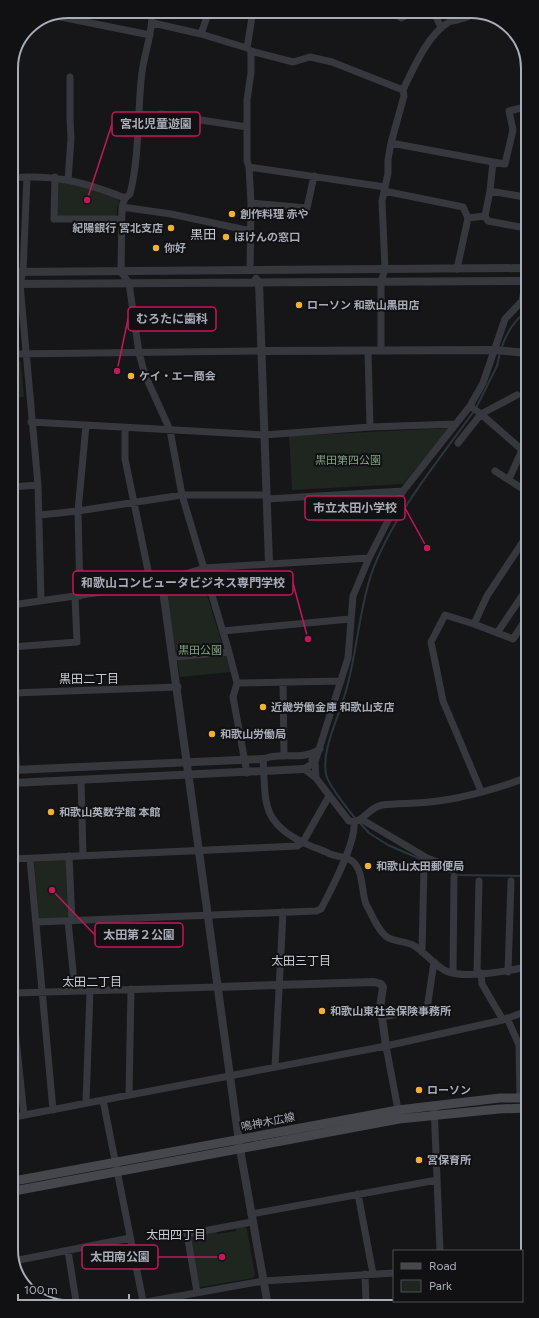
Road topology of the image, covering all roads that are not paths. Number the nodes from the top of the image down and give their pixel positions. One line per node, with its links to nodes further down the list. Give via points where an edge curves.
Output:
1 (67, 18): 10 (street)
2 (153, 18): 7 (street)
3 (207, 18): 9 (street)
4 (252, 18): 11 (street)
5 (436, 18): 8 (street)
6 (464, 18): 8 (street, via 450,20)
7 (153, 23): 9 (street); 10 (street)
8 (441, 27): 13 (street, via 413,68)
9 (201, 34): 11 (street)
10 (150, 35): 16 (street, via 142,71)
11 (249, 50): 13 (street, via 293,62 306,57 318,58); 15 (street)
12 (70, 77): 24 (street, via 71,139)
13 (403, 90): 17 (street, via 404,96)
14 (521, 108): 18 (street, via 509,112 513,130 505,164)
15 (247, 127): 16 (street, via 161,114 159,129); 19 (street)
16 (139, 130): 28 (street, via 134,177 130,194)
17 (391, 143): 18 (street); 25 (street)
18 (493, 162): 26 (street)
19 (249, 166): 20 (street); 29 (street)
20 (314, 176): 25 (street); 29 (street, via 307,208)
21 (27, 177): 22 (street); 23 (street); 41 (street)
22 (55, 177): 24 (street); 33 (street, via 54,219)
23 (18, 178)
24 (68, 180): 28 (street)
25 (385, 189): 32 (street, via 463,207); 38 (street, via 382,201)
26 (490, 192): 27 (street); 31 (street)
27 (521, 196)
28 (124, 198): 30 (street)
29 (251, 203): 35 (street)
30 (122, 207): 33 (street); 35 (street, via 171,214)
31 (485, 216): 32 (street); 34 (street, via 488,221)
32 (468, 218): 36 (street)
33 (121, 219): 42 (street)
34 (520, 226)
35 (251, 231): 39 (street)
36 (457, 268): 37 (street); 38 (street)
37 (521, 268)
38 (385, 269): 39 (street); 46 (street)
39 (250, 270): 42 (street); 45 (street)
40 (18, 272): 41 (street)
41 (23, 272): 42 (street); 44 (street)
42 (121, 272): 47 (street)
43 (521, 280): 46 (street)
44 (18, 281)
45 (259, 282): 46 (street); 47 (street); 53 (street)
46 (381, 282): 51 (street)
47 (129, 283): 48 (street); 55 (street)
48 (18, 284)
49 (18, 300): 58 (street)
50 (521, 302): 52 (street, via 505,320)
51 (381, 350): 52 (street); 54 (street)
52 (495, 350): 56 (street); 60 (street, via 483,383)
53 (262, 351): 54 (street); 55 (street); 68 (street)
54 (368, 351): 65 (street)
55 (139, 353): 58 (street); 67 (street, via 145,375)
56 (521, 353)
57 (18, 354): 58 (street)
58 (25, 354): 62 (street)
59 (517, 395): 61 (street)
60 (470, 406): 61 (street); 64 (street)
61 (481, 414): 69 (street); 70 (street)
62 (31, 422): 63 (street); 74 (street)
63 (86, 424): 66 (street); 81 (street)
64 (456, 424): 65 (street); 77 (street)
65 (370, 427): 68 (street)
66 (125, 428): 67 (street); 80 (street, via 125,459)
67 (170, 430): 68 (street); 78 (street)
68 (264, 435): 79 (street)
69 (458, 443)
70 (521, 448)
71 (521, 457): 73 (street)
72 (495, 471): 73 (street)
73 (509, 479): 76 (street)
74 (38, 485): 75 (street); 82 (street)
75 (18, 487)
76 (521, 487)
77 (403, 491): 79 (street); 84 (street)
78 (182, 494): 79 (street); 80 (street); 86 (street)
79 (267, 497): 85 (street)
80 (134, 503): 81 (street); 88 (street)
81 (78, 511): 82 (street); 89 (street)
82 (40, 515): 91 (street)
83 (521, 545): 94 (street, via 487,596)
84 (369, 558): 85 (street); 93 (street, via 353,596)
85 (270, 563): 86 (street)
86 (204, 568): 87 (street); 96 (street)
87 (162, 583): 88 (street); 100 (street)
88 (151, 585): 89 (street)
89 (77, 596): 91 (street); 98 (street, via 77,642)
90 (521, 597): 97 (street)
91 (41, 600): 92 (street)
92 (18, 604)
93 (350, 619): 96 (street); 101 (street, via 348,658)
94 (474, 624): 97 (street); 122 (street, via 445,615 431,642 443,701)
95 (521, 627): 97 (street, via 513,639)
96 (223, 631): 99 (street)
97 (497, 632)
98 (18, 647)
99 (229, 652): 100 (street); 103 (street)
100 (173, 657): 104 (street)
101 (341, 681): 102 (street); 106 (street)
102 (283, 682): 103 (street); 107 (street)
103 (237, 683): 109 (street, via 233,697)
104 (178, 687): 105 (street); 111 (street)
105 (18, 693)
106 (320, 749): 108 (street); 112 (street)
107 (284, 756): 108 (street); 110 (street, via 269,756)
108 (302, 756): 112 (street)
109 (245, 759): 110 (street); 111 (street); 115 (street)
110 (263, 759): 116 (street)
111 (186, 762): 114 (street); 117 (street)
112 (315, 762): 113 (street); 118 (street)
113 (304, 769): 116 (street); 118 (street)
114 (18, 770)
115 (246, 772): 116 (street); 117 (street)
116 (264, 772): 125 (street, via 266,802 272,819 279,828)
117 (188, 774): 119 (street); 126 (street)
118 (316, 778): 123 (street)
119 (81, 780): 121 (street); 128 (street)
120 (521, 780): 122 (street)
121 (18, 783)
122 (481, 791): 124 (street, via 438,801 372,808)
123 (329, 796): 124 (street, via 349,821); 125 (street)
124 (358, 821): 129 (street); 133 (street, via 428,858)
125 (302, 842): 126 (street, via 297,846); 129 (street, via 337,857)
126 (200, 851): 128 (street); 138 (street)
127 (69, 856): 128 (street); 131 (street); 139 (street)
128 (83, 856)
129 (344, 857): 137 (street, via 320,909); 141 (street, via 353,862 359,871 366,902 380,929 386,936 403,941)
130 (18, 859): 131 (street)
131 (30, 859): 140 (street)
132 (424, 867): 141 (street)
133 (454, 868)
134 (454, 877): 145 (street)
135 (479, 881): 146 (street)
136 (511, 881): 144 (street)
137 (283, 912): 138 (street); 147 (street)
138 (208, 915): 139 (street); 148 (street)
139 (70, 921): 140 (street); 150 (street)
140 (37, 922): 153 (street)
141 (422, 952): 142 (street)
142 (434, 962): 145 (street); 155 (street, via 427,1009)
143 (521, 969): 144 (street)
144 (508, 972): 146 (street)
145 (453, 973): 146 (street)
146 (479, 973): 156 (street, via 482,984)
147 (280, 985): 148 (street); 155 (street, via 374,982 381,984 383,987 379,1015); 160 (street)
148 (218, 987): 149 (street); 161 (street)
149 (131, 989): 151 (street); 162 (street)
150 (75, 991): 151 (street); 153 (street)
151 (90, 991): 165 (street)
152 (18, 993): 153 (street)
153 (42, 993): 168 (street)
154 (521, 1013): 156 (street)
155 (382, 1017): 157 (street)
156 (505, 1019): 157 (street); 159 (street, via 519,1045)
157 (386, 1046): 160 (street); 169 (street)
158 (18, 1058): 170 (street)
159 (521, 1066)
160 (275, 1067): 161 (street)
161 (231, 1077): 162 (street); 174 (street)
162 (129, 1095): 164 (street)
163 (521, 1098): 166 (main road, 鳴神木広線)
164 (103, 1100): 165 (street); 176 (street)
165 (86, 1103): 168 (street)
166 (434, 1105): 169 (main road, 鳴神木広線); 171 (street)
167 (521, 1109): 171 (main road, 鳴神木広線)
168 (54, 1110): 170 (street)
169 (398, 1110): 173 (street); 174 (main road, 鳴神木広線)
170 (24, 1115): 172 (street)
171 (434, 1115): 173 (main road, 鳴神木広線); 179 (street)
172 (18, 1116)
173 (400, 1119): 175 (main road, 鳴神木広線)
174 (239, 1139): 175 (street); 176 (main road, 鳴神木広線)
175 (240, 1149): 177 (main road, 鳴神木広線); 182 (street)
176 (116, 1162): 177 (street); 178 (main road, 鳴神木広線)
177 (118, 1172): 180 (main road, 鳴神木広線); 183 (street)
178 (18, 1180)
179 (437, 1180): 181 (street); 184 (street)
180 (18, 1190)
181 (358, 1194): 182 (street); 188 (street)
182 (252, 1218): 189 (street); 190 (street, via 187,1234)
183 (130, 1238): 185 (street); 192 (street)
184 (440, 1250)
185 (68, 1251): 186 (street); 191 (street)
186 (19, 1260)
187 (393, 1273): 188 (street)
188 (369, 1274): 189 (street); 195 (street)
189 (263, 1281): 190 (street); 194 (street)
190 (197, 1292): 193 (street)
191 (76, 1300)
192 (143, 1300)
193 (149, 1300)
194 (267, 1300)
195 (366, 1300)

